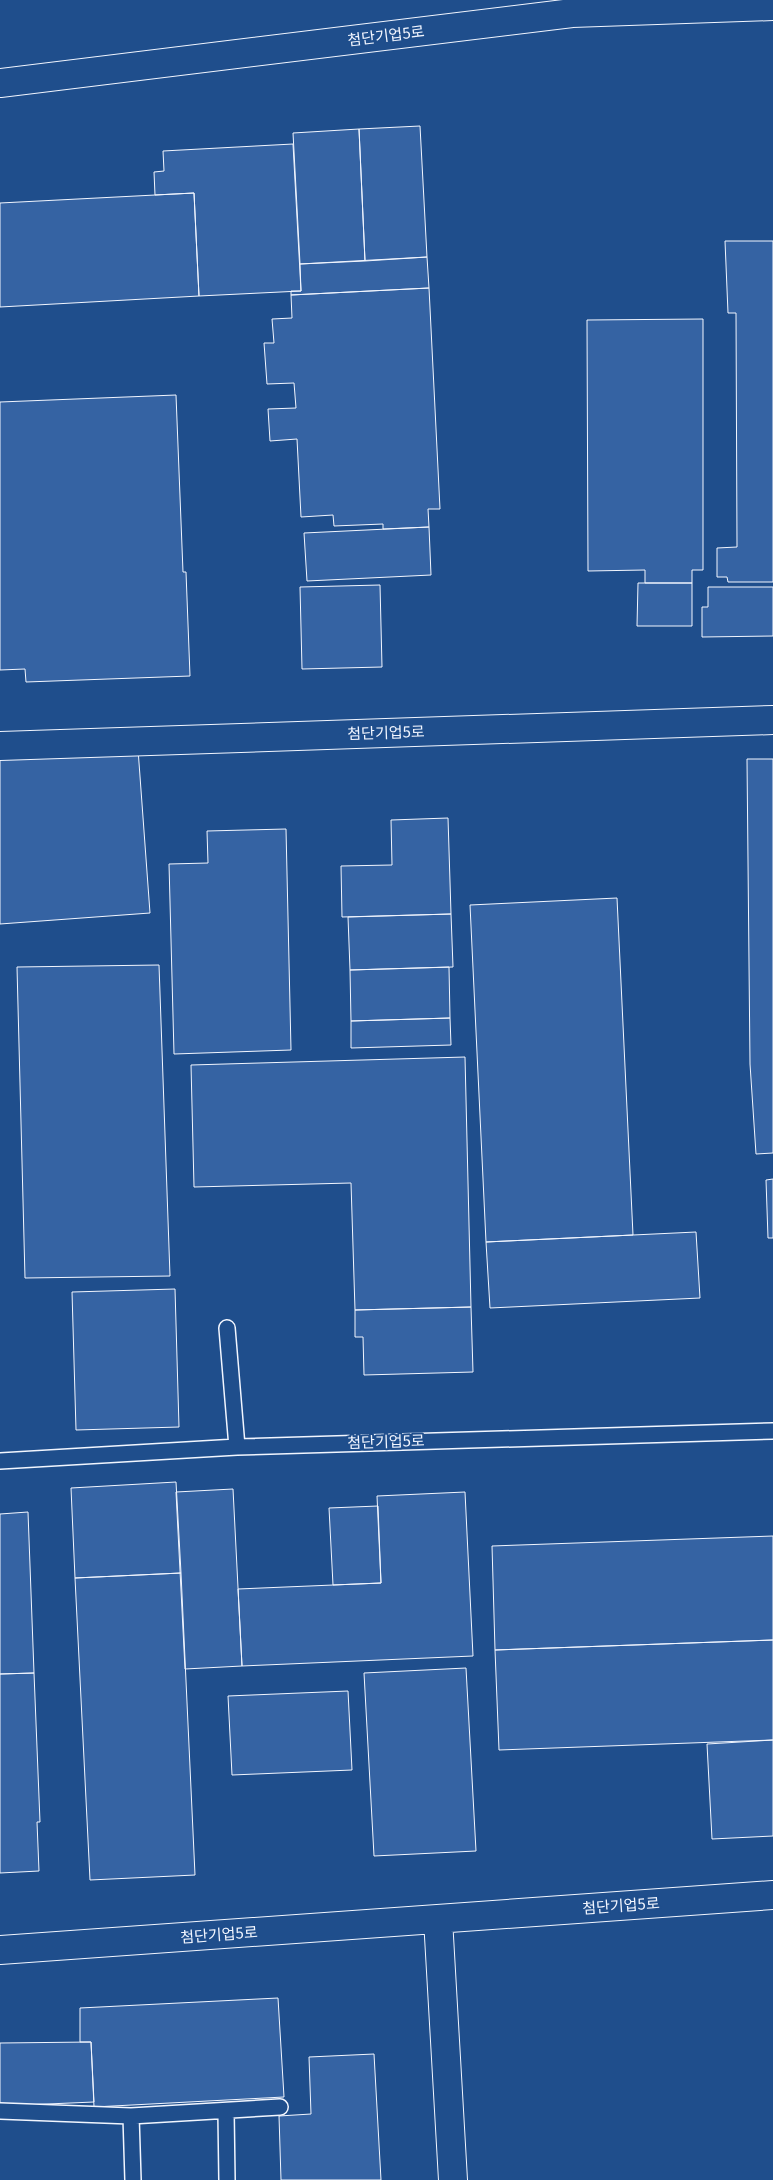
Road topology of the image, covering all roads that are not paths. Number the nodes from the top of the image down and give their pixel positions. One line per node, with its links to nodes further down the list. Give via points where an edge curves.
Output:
1 (773, 6): 2 (street, 첨단기업5로)
2 (572, 7): 3 (street, 첨단기업5로)
3 (0, 83)
4 (773, 720): 5 (street, 첨단기업5로)
5 (0, 746)
6 (227, 1328): 8 (lane)
7 (773, 1431): 8 (lane, 첨단기업5로)
8 (237, 1447): 9 (lane, 첨단기업5로)
9 (0, 1461)
10 (773, 1895): 11 (street, 첨단기업5로)
11 (438, 1919): 12 (street, 첨단기업5로); 19 (street)
12 (0, 1950)
13 (280, 2108): 15 (lane)
14 (0, 2111): 16 (lane)
15 (226, 2112): 16 (lane); 18 (lane)
16 (131, 2116): 17 (lane)
17 (133, 2180)
18 (228, 2180)
19 (453, 2180)

